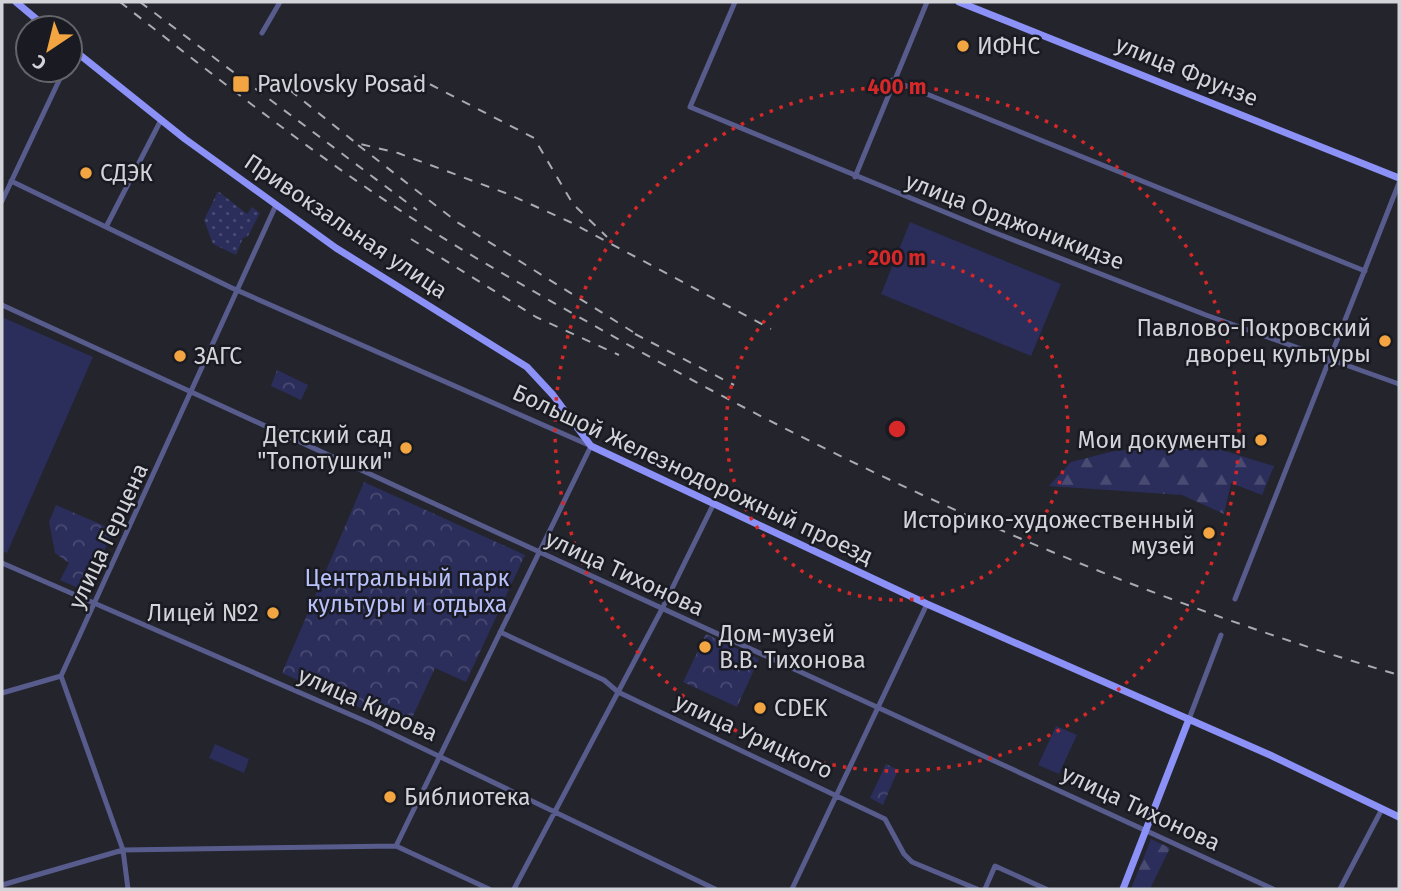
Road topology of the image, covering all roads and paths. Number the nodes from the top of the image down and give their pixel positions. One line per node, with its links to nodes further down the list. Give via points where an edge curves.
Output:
1 (16, 2): 6 (main road)
2 (280, 2): 7 (street)
3 (735, 2): 12 (street, улица Орджоникидзе, via 690,107)
4 (927, 2): 9 (street)
5 (959, 2): 13 (main road, улица Фрунзе)
6 (30, 14)
7 (262, 33)
8 (84, 58): 11 (main road, Привокзальная улица)
9 (892, 80): 12 (street); 19 (street)
10 (57, 84): 14 (street)
11 (161, 120): 17 (main road, Привокзальная улица); 18 (street)
12 (855, 177): 22 (street, улица Орджоникидзе, via 1200,313)
13 (1399, 178)
14 (11, 181): 16 (street); 18 (street, Большой Железнодорожный проезд)
15 (1399, 183): 19 (street)
16 (2, 201)
17 (276, 205): 20 (street, улица Герцена); 25 (main road, Привокзальная улица, via 336,248 527,367)
18 (106, 227): 20 (street, Большой Железнодорожный проезд)
19 (1366, 271): 22 (street)
20 (238, 290): 24 (street, улица Герцена); 25 (street, Большой Железнодорожный проезд)
21 (2, 305): 24 (street, улица Тихонова)
22 (1331, 357): 23 (street, улица Орджоникидзе); 29 (street)
23 (1399, 384)
24 (193, 391): 27 (street, улица Тихонова); 31 (street, улица Герцена)
25 (591, 446): 26 (main road, Большой Железнодорожный проезд); 27 (street)
26 (714, 503): 30 (main road, Большой Железнодорожный проезд); 32 (street)
27 (539, 552): 32 (street, улица Тихонова); 33 (street)
28 (2, 563): 31 (street, улица Кирова)
29 (1235, 599)
30 (927, 604): 38 (street); 39 (main road, Большой Железнодорожный проезд)
31 (96, 606): 35 (street, улица Герцена); 40 (street, улица Кирова)
32 (662, 609): 36 (street); 38 (street, улица Тихонова)
33 (500, 632): 36 (street, улица Урицкого, via 604,680); 40 (street)
34 (1221, 635): 39 (street)
35 (61, 676): 37 (street); 47 (street)
36 (618, 692): 41 (street, улица Урицкого); 43 (street)
37 (2, 693)
38 (880, 707): 41 (street); 45 (street, улица Тихонова)
39 (1189, 719): 42 (main road, Большой Железнодорожный проезд); 45 (main road)
40 (440, 755): 43 (street, улица Кирова); 46 (street)
41 (838, 795): 53 (street); 54 (street, улица Урицкого, via 885,819 912,862)
42 (1382, 809): 44 (main road, Большой Железнодорожный проезд); 59 (street)
43 (554, 810): 51 (street); 52 (street, улица Кирова)
44 (1399, 817)
45 (1146, 829): 57 (main road); 58 (street, улица Тихонова)
46 (396, 846): 47 (street); 50 (street)
47 (123, 850): 48 (street); 49 (street)
48 (2, 885)
49 (128, 889)
50 (489, 889)
51 (514, 889)
52 (715, 889)
53 (792, 889)
54 (976, 889)
55 (985, 889): 56 (street, via 995,866)
56 (1046, 889)
57 (1123, 889)
58 (1273, 889)
59 (1340, 889)

